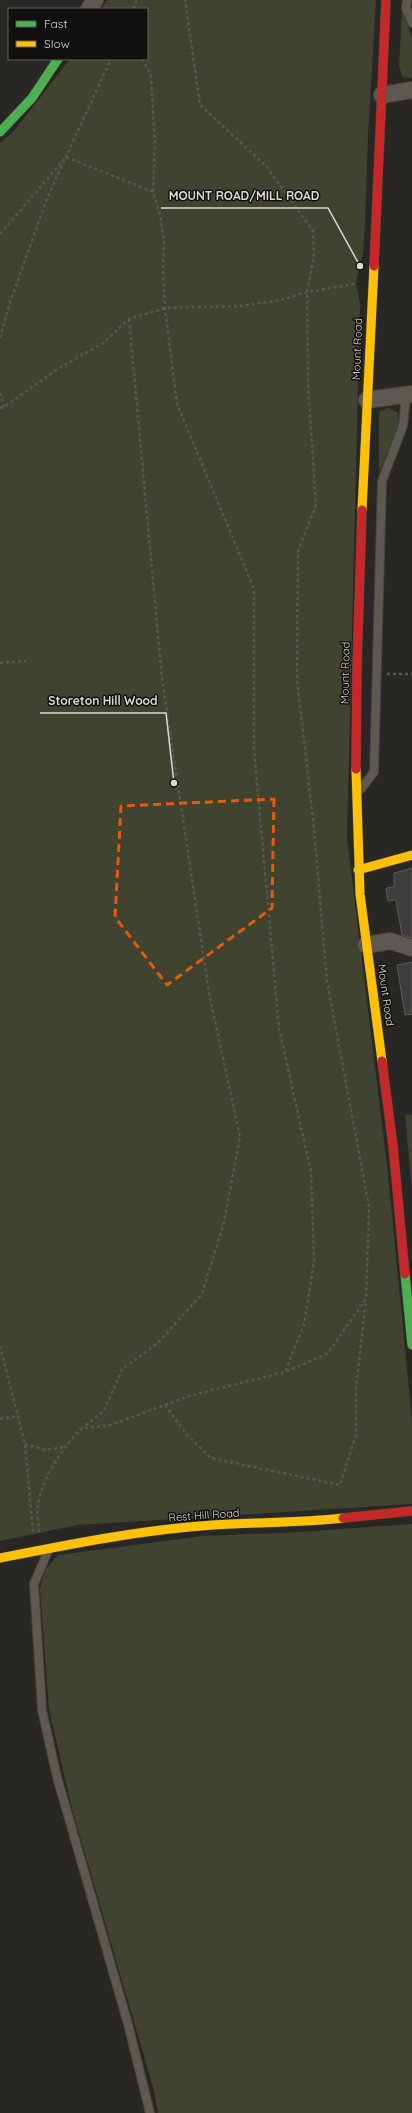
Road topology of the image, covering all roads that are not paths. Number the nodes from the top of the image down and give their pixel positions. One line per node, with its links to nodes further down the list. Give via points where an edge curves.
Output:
1 (386, 0): 6 (main road, Mount Road)
2 (407, 0): 3 (lane, via 406,8)
3 (412, 23)
4 (57, 60): 7 (main road, via 36,94)
5 (412, 90): 6 (street)
6 (382, 95): 9 (main road, Mount Road)
7 (0, 132)
8 (409, 394): 9 (street); 10 (lane, via 403,426 382,481 374,772)
9 (367, 400): 10 (main road, Mount Road, via 357,667)
10 (356, 796): 12 (main road, Mount Road)
11 (412, 855): 12 (main road)
12 (358, 870): 13 (main road, Mount Road)
13 (366, 945): 14 (street, via 390,941); 15 (main road, Mount Road, via 393,1146)
14 (412, 948)
15 (412, 1344)
16 (412, 1511): 17 (main road, Rest Hill Road, via 299,1523 213,1525 121,1534)
17 (50, 1547): 18 (main road, Rest Hill Road); 19 (lane, via 34,1584 42,1710 57,1777 128,2024)
18 (0, 1558)
19 (150, 2113)

